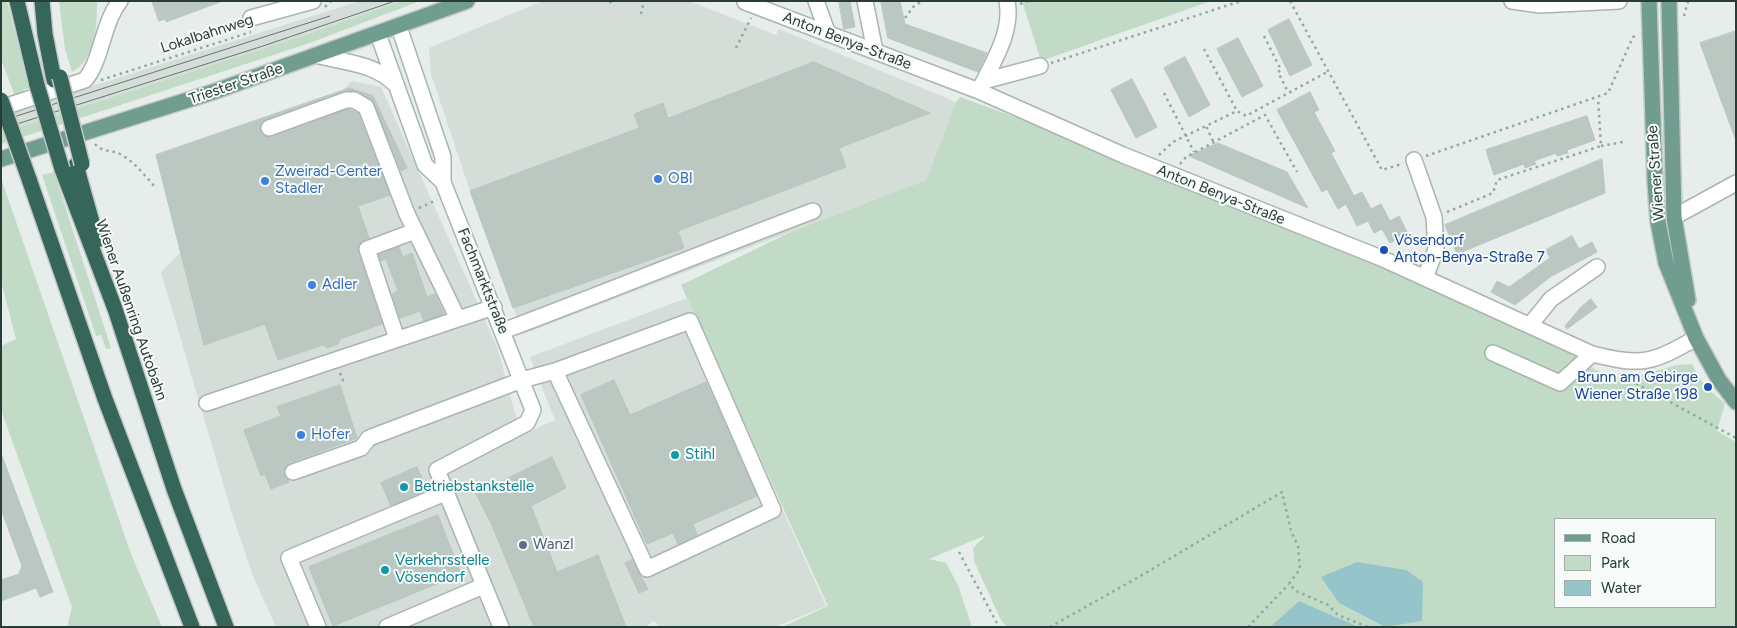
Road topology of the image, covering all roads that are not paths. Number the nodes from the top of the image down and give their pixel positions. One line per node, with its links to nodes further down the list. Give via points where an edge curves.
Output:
1 (17, 1): 31 (highway, Wiener Außenring Autobahn, bridge, via 37,85)
2 (42, 1): 23 (highway, via 45,34)
3 (49, 1): 23 (highway)
4 (120, 1): 27 (street, via 105,28 89,75 74,84)
5 (467, 1): 17 (main road, Triester Straße)
6 (816, 1): 19 (street)
7 (866, 1): 20 (street)
8 (1007, 1): 25 (street, via 1010,14 1008,30)
9 (1512, 1): 10 (street, via 1540,5)
10 (1619, 1)
11 (1649, 1): 44 (main road, Wiener Straße, via 1658,222 1666,264)
12 (1668, 1): 35 (main road, Wiener Straße)
13 (757, 3): 19 (street, Anton Benya-Straße)
14 (284, 5): 15 (street); 16 (street)
15 (316, 6)
16 (253, 25)
17 (399, 27): 18 (main road, Triester Straße); 32 (street, Fachmarktstraße, via 443,157)
18 (378, 34): 21 (main road, Triester Straße); 24 (street, Fachmarktstraße)
19 (828, 34): 20 (street, Anton Benya-Straße)
20 (875, 51): 25 (street, Anton Benya-Straße)
21 (319, 56): 24 (street, via 371,68); 29 (main road, Triester Straße)
22 (1040, 66): 25 (street)
23 (57, 78): 31 (highway)
24 (394, 83): 32 (street, Fachmarktstraße, via 425,164)
25 (982, 86): 38 (street, Anton Benya-Straße, via 1152,167)
26 (1, 99): 55 (highway, bridge, via 108,408)
27 (1, 108)
28 (270, 128): 36 (street, via 346,100 361,102 366,107)
29 (1, 160)
30 (1414, 160): 38 (street, via 1434,217 1436,249)
31 (74, 166): 40 (highway, Wiener Außenring Autobahn); 40 (highway, via 98,240)
32 (443, 182): 39 (street, Fachmarktstraße)
33 (1736, 183): 35 (street)
34 (813, 211): 43 (street)
35 (1674, 217): 44 (main road, Wiener Straße)
36 (415, 231): 41 (street); 45 (street, via 367,249)
37 (1597, 267): 42 (street, via 1551,299)
38 (1426, 278): 42 (street, Anton Benya-Straße)
39 (494, 307): 41 (street); 43 (street, Fachmarktstraße)
40 (115, 309): 56 (highway, Wiener Außenring Autobahn, via 174,489)
41 (458, 319): 45 (street)
42 (1530, 325): 47 (street, Anton Benya-Straße)
43 (503, 331): 49 (street, Fachmarktstraße)
44 (1696, 338): 47 (street, Anton Benya-Straße, via 1670,353 1645,361 1627,362); 50 (main road, Wiener Straße, via 1719,380)
45 (397, 340): 51 (street)
46 (1493, 353): 47 (street, via 1560,382)
47 (1592, 354)
48 (555, 371): 48 (street, via 647,569 773,510 690,321); 49 (street)
49 (522, 380): 52 (street, via 369,438 361,448); 53 (street, Fachmarktstraße, via 533,410 527,423 437,470)
50 (1736, 402)
51 (207, 403)
52 (293, 472)
53 (445, 493): 54 (street); 57 (street, via 290,558)
54 (484, 586): 58 (street); 59 (street)
55 (192, 627)
56 (226, 627)
57 (318, 627)
58 (388, 627)
59 (501, 627)

